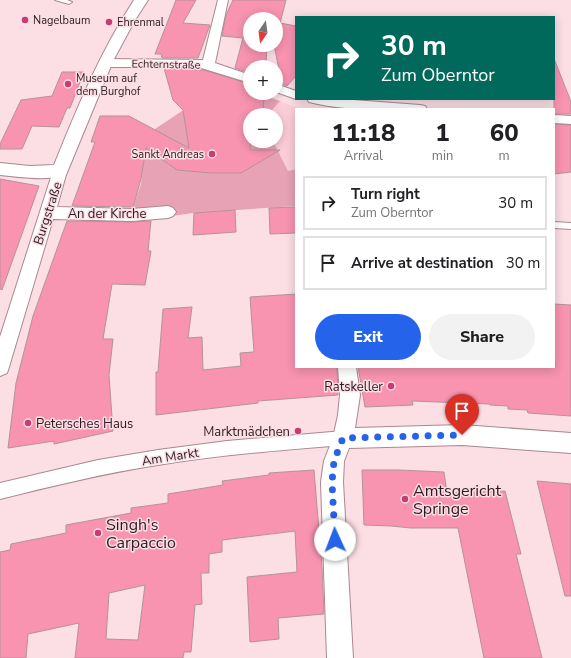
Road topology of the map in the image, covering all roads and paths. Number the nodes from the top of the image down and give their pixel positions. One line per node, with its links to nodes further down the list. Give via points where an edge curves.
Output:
1 (58, 0): 4 (lane)
2 (141, 0): 5 (street, Burgstraße, via 127,20)
3 (223, 0): 6 (street)
4 (69, 2)
5 (105, 63): 6 (street, Echternstraße); 15 (street, Burgstraße)
6 (208, 65): 7 (street, Echternstraße)
7 (243, 77)
8 (283, 90): 9 (street)
9 (295, 95)
10 (315, 103): 11 (street)
11 (402, 108)
12 (555, 118): 13 (street)
13 (571, 120)
14 (0, 170): 15 (street)
15 (60, 171): 17 (street, Burgstraße)
16 (168, 212): 17 (street, An der Kirche)
17 (46, 213): 20 (street, Burgstraße)
18 (555, 225): 19 (lane)
19 (571, 226)
20 (0, 367)
21 (347, 368): 22 (street, via 350,395)
22 (343, 438): 23 (street, via 462,435); 24 (street, Am Markt, via 247,445 156,457); 25 (street, via 334,461 332,482)
23 (571, 443)
24 (0, 491)
25 (340, 658)

